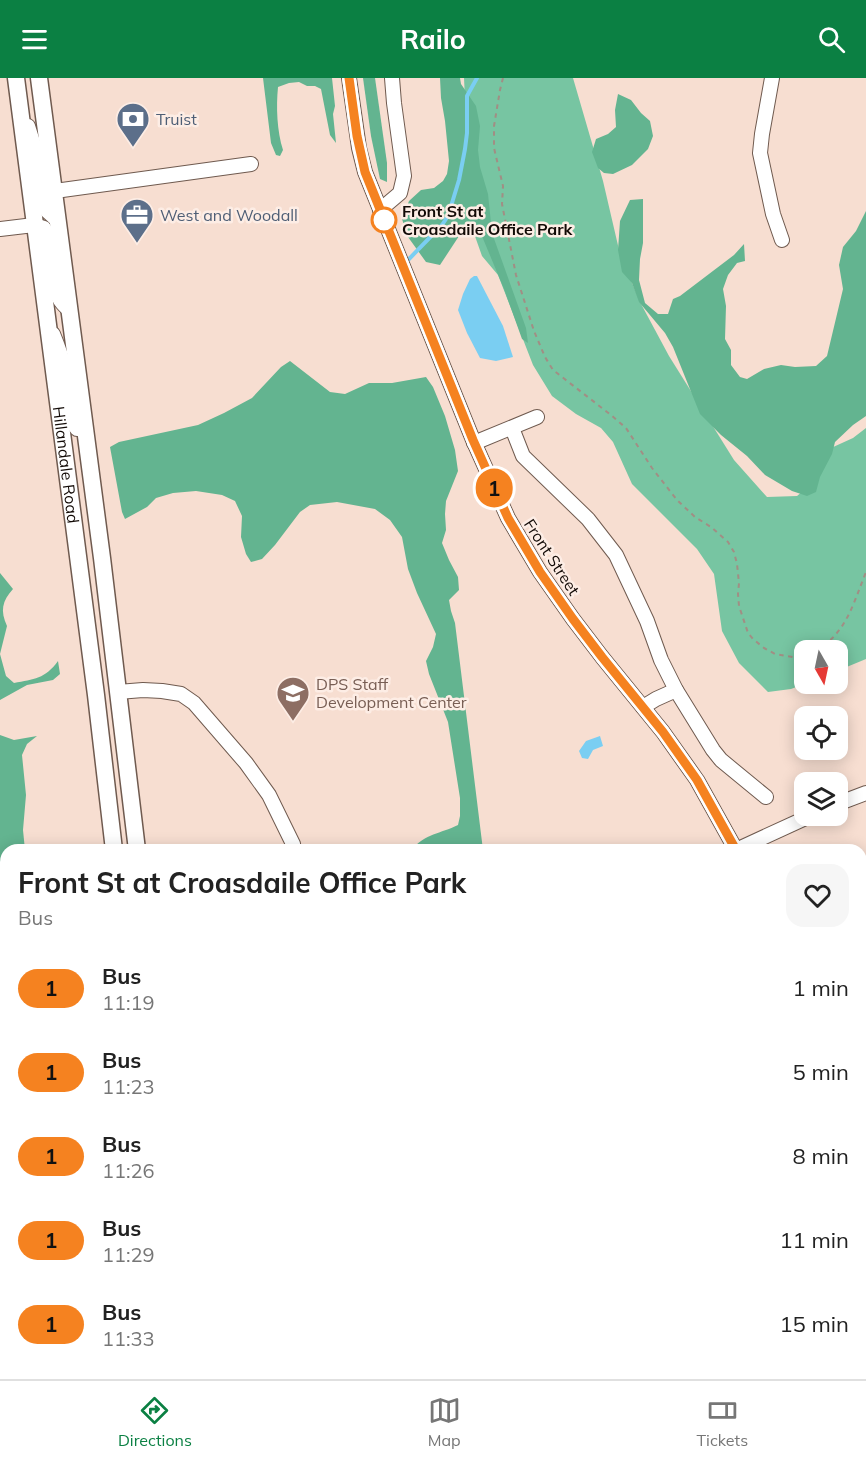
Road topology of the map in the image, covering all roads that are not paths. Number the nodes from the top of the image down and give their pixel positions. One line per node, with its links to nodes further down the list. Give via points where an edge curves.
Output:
1 (16, 78): 6 (main road, Hillandale Road)
2 (349, 78): 9 (street, Front Street, via 359,148)
3 (392, 78): 9 (street, via 404,176 400,193)
4 (772, 78): 13 (street, via 760,153)
5 (41, 82): 8 (main road, Hillandale Road)
6 (19, 102): 10 (street, via 39,161 44,206); 11 (main road, Hillandale Road)
7 (251, 164): 8 (street)
8 (55, 191): 10 (main road, Hillandale Road)
9 (380, 210): 19 (street, Front Street)
10 (58, 221): 14 (main road, Hillandale Road)
11 (34, 225): 12 (street); 14 (street, via 44,228 54,284); 15 (main road, Hillandale Road)
12 (0, 229)
13 (782, 240)
14 (70, 311): 18 (main road, Hillandale Road)
15 (47, 318): 18 (street, via 61,355 72,421 77,429); 27 (main road, Hillandale Road)
16 (537, 417): 17 (street)
17 (512, 428): 19 (street); 20 (street, via 523,456 588,519 616,555)
18 (85, 429): 21 (main road, Hillandale Road)
19 (474, 443): 22 (street, Front Street, via 508,518 534,563)
20 (676, 690): 22 (street); 24 (street, via 717,755)
21 (118, 692): 28 (main road, Hillandale Road); 29 (street, via 162,690 181,694 195,704 269,795)
22 (643, 707): 30 (street, Front Street, via 697,780)
23 (866, 793): 25 (street)
24 (766, 797)
25 (848, 800)
26 (794, 823): 31 (street)
27 (113, 844)
28 (136, 844)
29 (293, 844)
30 (733, 844)
31 (749, 844)

